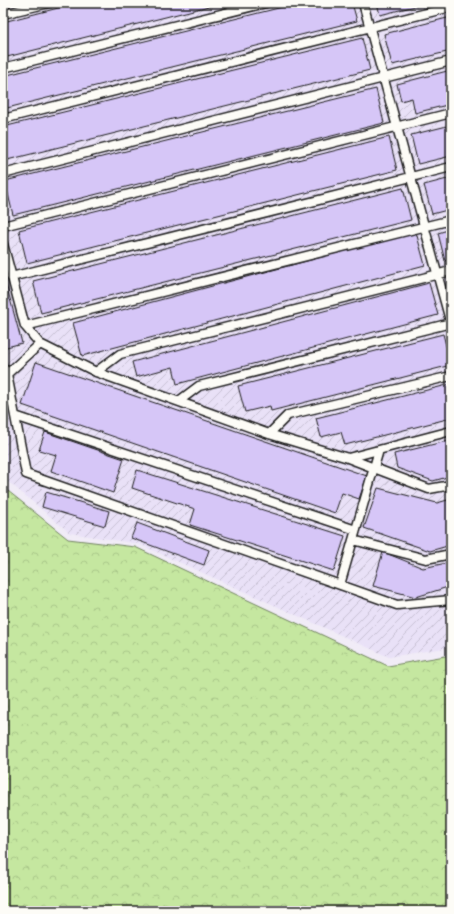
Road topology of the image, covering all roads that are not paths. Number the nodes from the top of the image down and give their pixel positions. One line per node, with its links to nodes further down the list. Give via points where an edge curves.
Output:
1 (49, 3): 5 (lane)
2 (266, 3): 8 (lane)
3 (363, 3): 6 (lane)
4 (451, 7): 6 (lane)
5 (3, 14)
6 (370, 27): 9 (lane); 11 (lane)
7 (451, 61): 9 (lane)
8 (3, 68)
9 (384, 78): 12 (lane); 14 (lane)
10 (451, 114): 12 (lane)
11 (3, 119)
12 (397, 127): 15 (lane); 17 (lane)
13 (451, 167): 15 (lane)
14 (3, 174)
15 (411, 177): 18 (lane); 22 (lane)
16 (451, 220): 18 (lane)
17 (3, 226)
18 (424, 226): 21 (lane); 24 (lane)
19 (3, 244): 22 (lane)
20 (451, 271): 21 (lane)
21 (437, 275): 23 (lane); 27 (lane, via 120,354)
22 (11, 277): 24 (lane)
23 (451, 324): 29 (lane, via 199,386)
24 (25, 326): 25 (lane)
25 (40, 344): 26 (lane); 27 (lane)
26 (4, 372): 30 (lane)
27 (96, 372): 29 (lane)
28 (451, 376): 32 (lane, via 288,415)
29 (179, 401): 32 (lane)
30 (15, 416): 37 (lane); 40 (lane, via 26,474)
31 (451, 431): 33 (lane)
32 (269, 434): 34 (lane)
33 (379, 450): 34 (lane); 35 (lane)
34 (348, 458): 35 (lane)
35 (374, 468): 36 (lane, via 429,489); 37 (lane)
36 (451, 485)
37 (356, 530): 38 (lane)
38 (353, 540): 39 (lane, via 426,559); 40 (lane)
39 (451, 554)
40 (340, 585): 41 (lane, via 396,605)
41 (451, 600)

